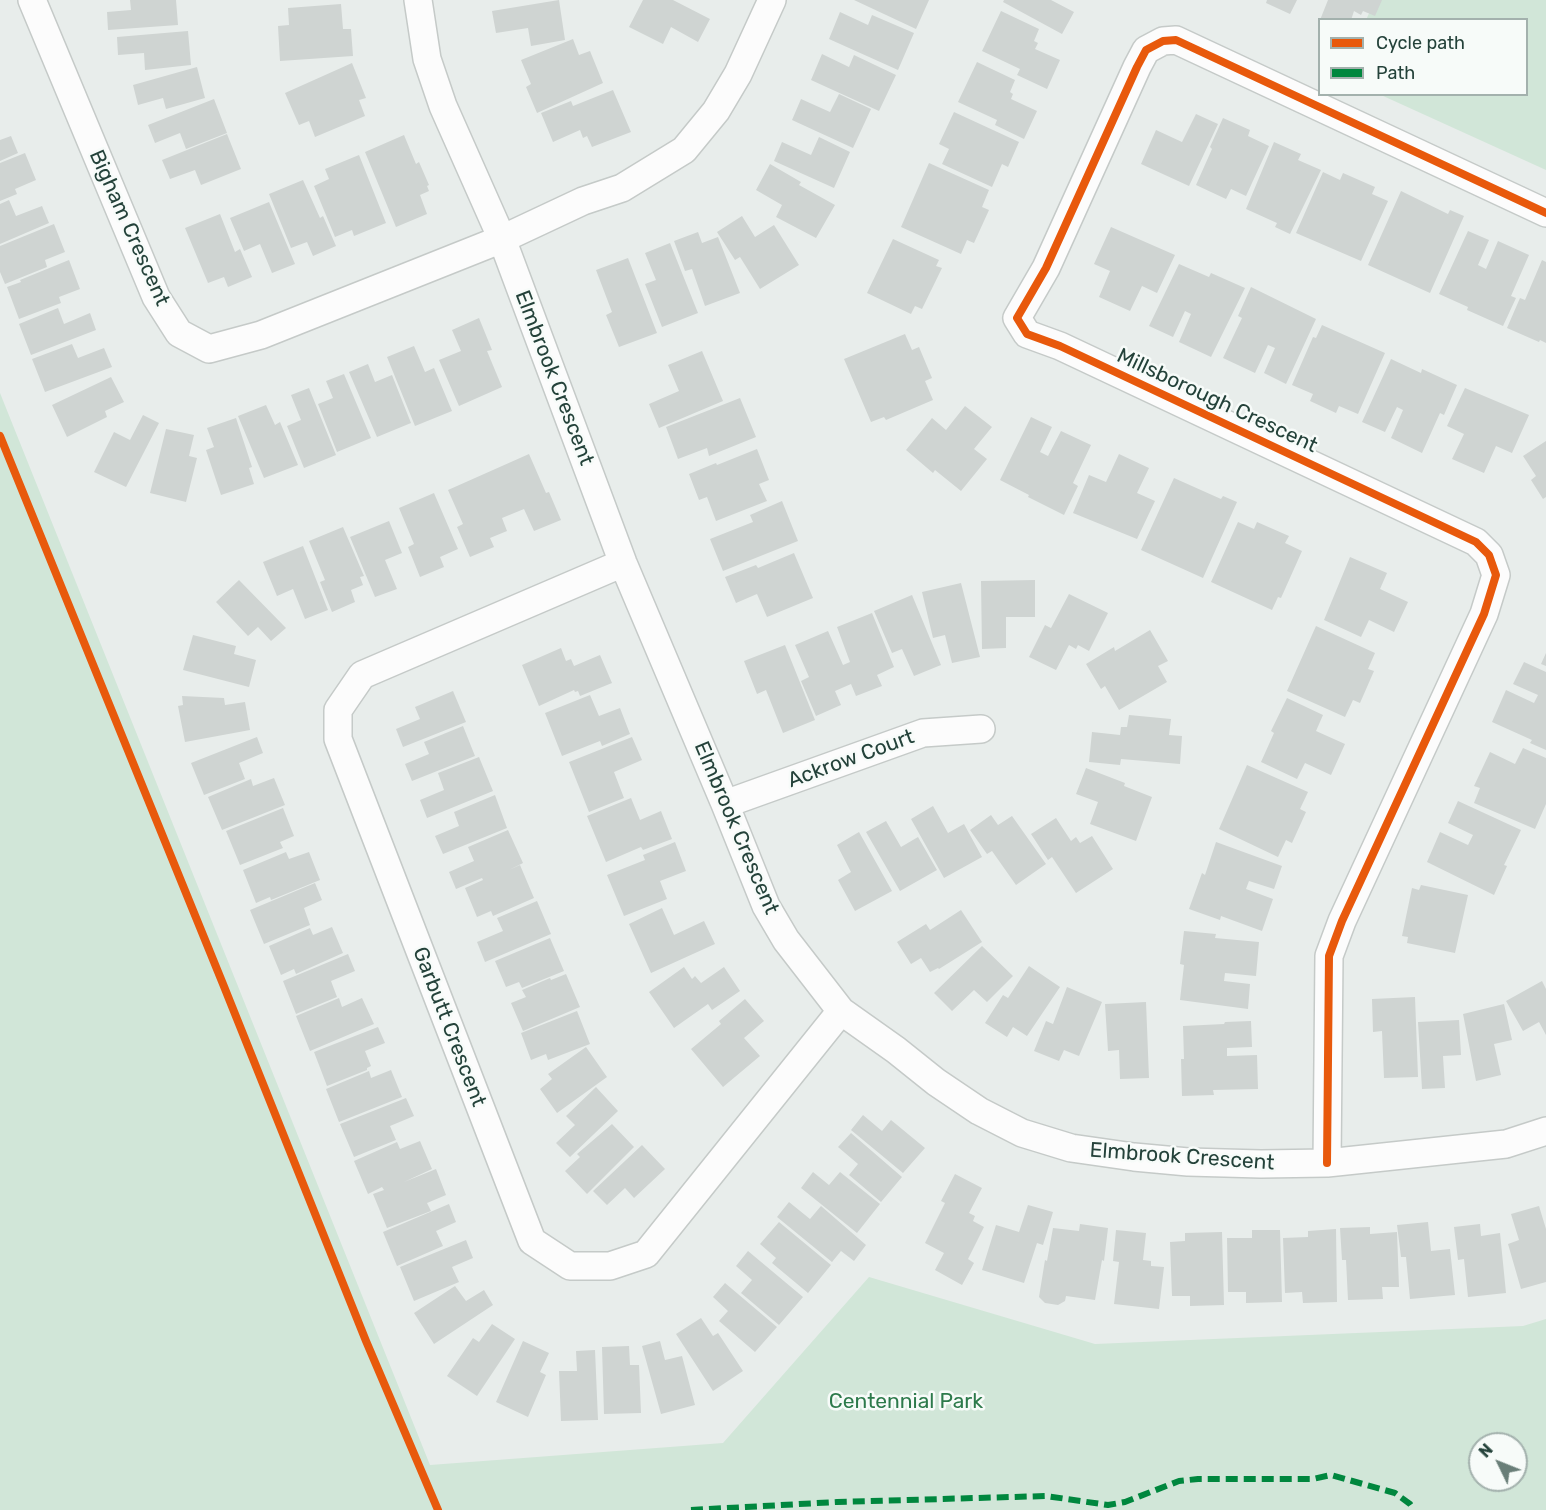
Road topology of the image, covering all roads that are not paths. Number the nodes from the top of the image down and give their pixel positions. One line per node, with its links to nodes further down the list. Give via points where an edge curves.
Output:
1 (32, 0): 5 (street, Bigham Crescent, via 156,297 179,333 209,349 261,335)
2 (418, 0): 5 (street, Elmbrook Crescent, via 427,59 442,106)
3 (772, 0): 5 (street, Bigham Crescent, via 738,74 716,111 684,150 622,188 583,201)
4 (1546, 213): 11 (street, Millsborough Crescent, via 1176,40 1163,40 1146,50 1137,67 1046,268 1017,318 1027,334 1476,542 1489,555 1496,574 1484,614 1329,956)
5 (502, 239): 6 (street, Elmbrook Crescent)
6 (623, 563): 8 (street, Elmbrook Crescent); 9 (street, Garbutt Crescent, via 362,675 339,710 338,739 532,1241 570,1266 610,1266 646,1254)
7 (981, 729): 8 (street, Ackrow Court, via 923,733)
8 (725, 804): 9 (street, Elmbrook Crescent, via 766,906 786,940)
9 (841, 1011): 11 (street, Elmbrook Crescent, via 970,1105 1032,1136 1071,1148 1134,1157 1261,1164)
10 (1546, 1131): 11 (street, Elmbrook Crescent, via 1506,1144)
11 (1327, 1163)

